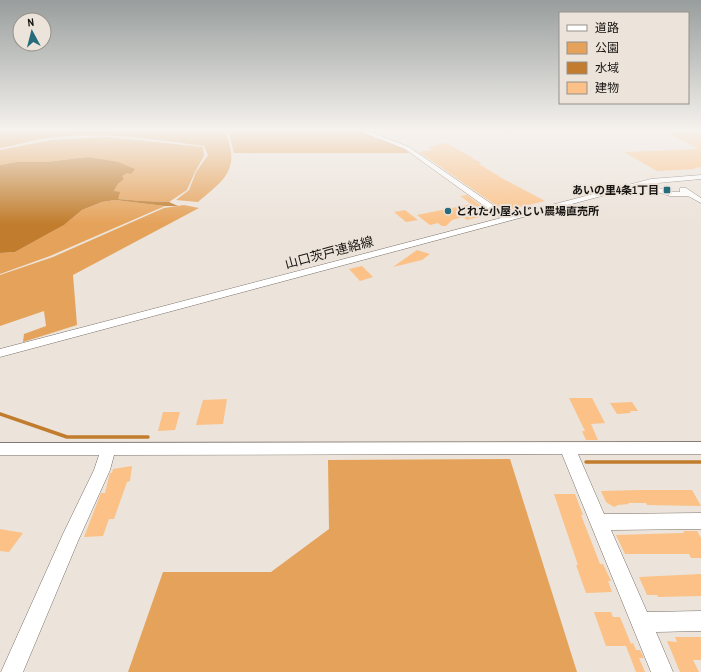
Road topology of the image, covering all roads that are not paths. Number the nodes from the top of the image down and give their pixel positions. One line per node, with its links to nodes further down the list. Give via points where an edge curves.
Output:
1 (426, 161): 7 (street)
2 (701, 177): 3 (street, 山口茨戸連絡線)
3 (665, 179): 4 (street, 山口茨戸連絡線); 5 (street)
4 (639, 184): 5 (street, via 670,194); 7 (street, 山口茨戸連絡線)
5 (689, 194): 6 (street)
6 (701, 201)
7 (506, 218): 8 (street, 山口茨戸連絡線)
8 (0, 353)
9 (701, 448): 12 (street)
10 (0, 449): 11 (street)
11 (108, 449): 12 (street); 17 (street, via 102,470)
12 (568, 449): 14 (street)
13 (701, 521): 14 (street)
14 (598, 522): 16 (street)
15 (701, 621): 16 (street)
16 (641, 622): 18 (street)
17 (12, 672)
18 (662, 672)

